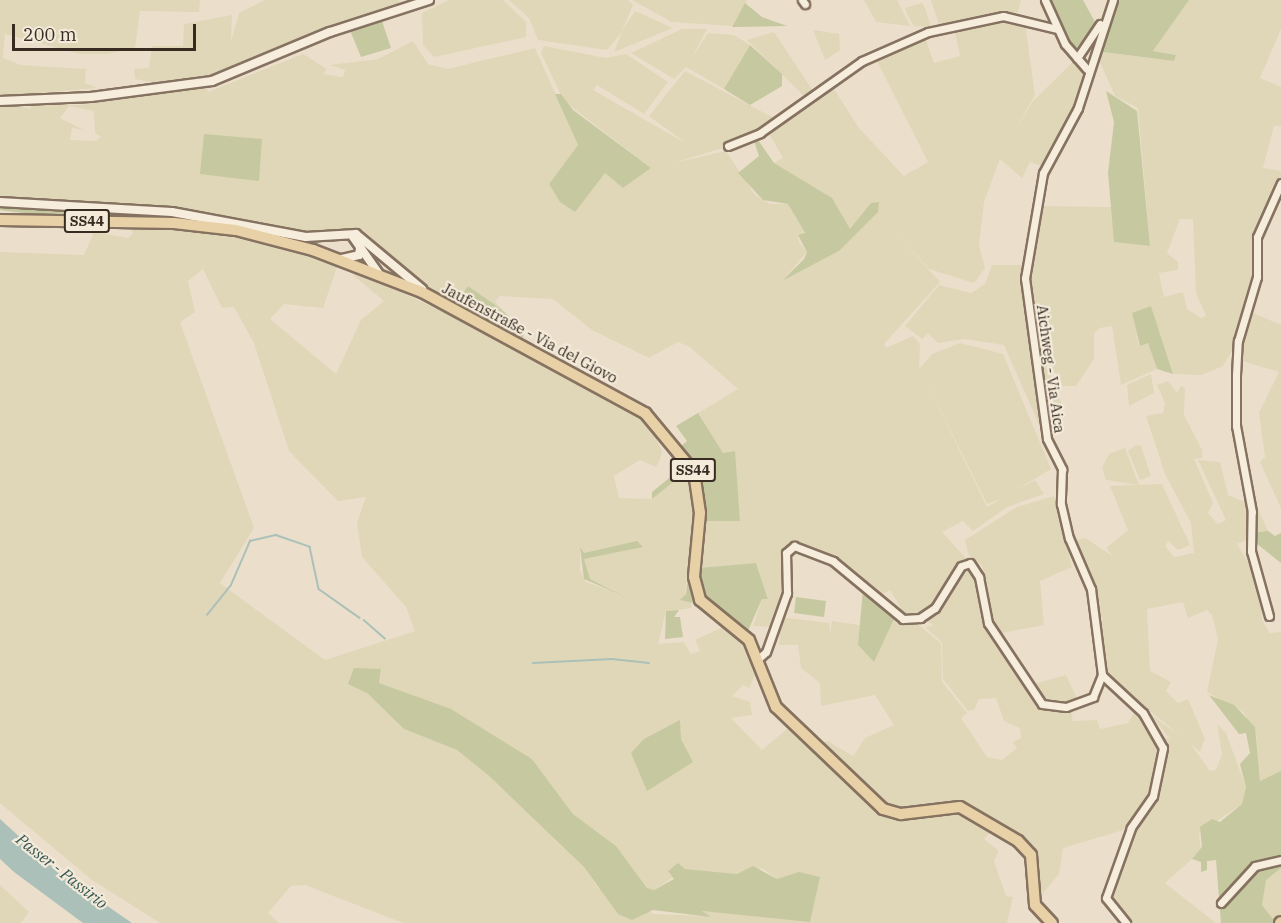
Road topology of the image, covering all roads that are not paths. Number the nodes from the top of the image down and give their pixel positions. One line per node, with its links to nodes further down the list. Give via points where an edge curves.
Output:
1 (429, 0): 8 (street, via 330,32 212,81 91,97)
2 (1045, 0): 5 (street)
3 (1113, 0): 4 (street, Aichweg - Via Aica)
4 (1103, 20): 6 (street, Aichweg - Via Aica); 7 (street, Aichweg - Via Aica)
5 (1057, 29): 6 (street); 9 (street, via 1003,16 933,30 870,56 760,133)
6 (1077, 58): 7 (street)
7 (1087, 69): 21 (street, Aichweg - Via Aica, via 1077,108 1040,185 1025,291 1047,439 1062,469 1064,521 1091,590)
8 (0, 101)
9 (728, 146)
10 (1281, 183): 19 (street, via 1257,237 1257,277 1236,358 1236,426 1247,468 1251,552)
11 (0, 202): 13 (street, via 154,211 306,237)
12 (0, 220): 16 (main road, Jaufenstraße - Via del Giovo / SS44, via 208,226)
13 (347, 235): 14 (street); 15 (street)
14 (361, 242): 16 (street, via 359,255); 17 (street)
15 (373, 243): 17 (street, via 378,258); 18 (street, via 406,276)
16 (342, 260): 17 (main road, Jaufenstraße - Via del Giovo / SS44)
17 (370, 269): 18 (main road, Jaufenstraße - Via del Giovo / SS44)
18 (450, 307): 20 (main road, Jaufenstraße - Via del Giovo / SS44, via 645,413 666,434 690,465 698,490 694,577 700,600 744,636)
19 (1269, 616)
20 (759, 658): 21 (street, via 766,652 787,593 786,553 794,546 833,561 903,619 921,618 935,608 961,566 970,563 980,577 988,623 1042,704 1050,709 1086,700 1096,694); 24 (main road, Jaufenstraße - Via del Giovo / SS44, via 776,707 883,809 901,814 960,807 1018,841 1030,855 1035,905)
21 (1102, 675): 25 (street, via 1149,720 1163,748 1153,796 1131,828 1106,898)
22 (1281, 860): 23 (street, via 1255,866)
23 (1221, 903)
24 (1052, 923)
25 (1126, 923)

